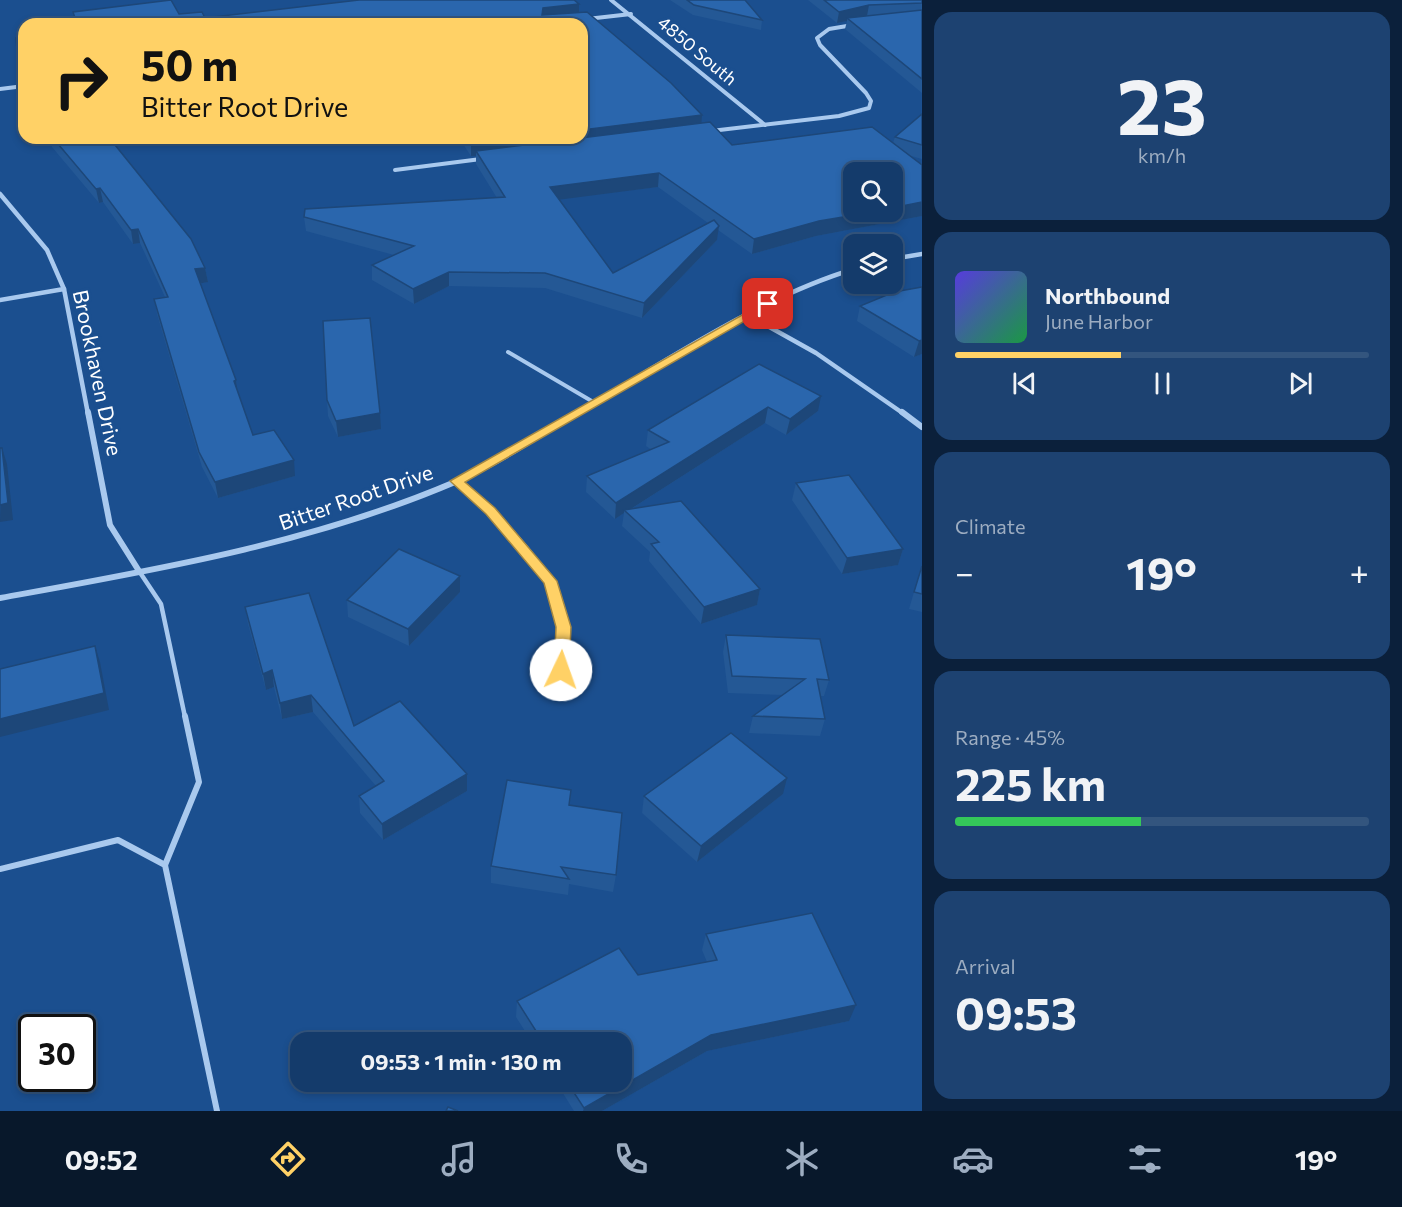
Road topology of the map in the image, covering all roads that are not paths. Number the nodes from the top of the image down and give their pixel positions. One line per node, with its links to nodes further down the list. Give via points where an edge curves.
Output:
1 (611, 0): 2 (street, 4850 South)
2 (631, 14): 3 (street); 7 (street, 4850 South)
3 (588, 19)
4 (864, 23): 7 (street, via 829,29 818,38 820,45 866,93 871,102 869,108 839,116)
5 (18, 87): 6 (street)
6 (0, 89)
7 (765, 125): 8 (street)
8 (707, 132)
9 (488, 158): 10 (street)
10 (395, 170)
11 (0, 194): 15 (street, Brookhaven Drive, via 47,250)
12 (922, 254): 13 (street)
13 (903, 257)
14 (843, 272): 17 (street, Bitter Root Drive)
15 (64, 290): 16 (street); 22 (street, Brookhaven Drive, via 110,525)
16 (0, 300)
17 (748, 315): 19 (street, Bitter Root Drive); 20 (street, via 854,375)
18 (508, 352): 19 (lane)
19 (595, 403): 21 (street, Bitter Root Drive)
20 (922, 428)
21 (457, 481): 22 (street, Bitter Root Drive, via 350,521 273,544); 24 (street, via 490,511 550,581 564,627)
22 (139, 571): 23 (street, Bitter Root Drive); 25 (lane, via 161,604 199,782)
23 (0, 598)
24 (561, 670)
25 (165, 865): 26 (lane, via 118,840); 27 (lane)
26 (0, 869)
27 (217, 1111)

